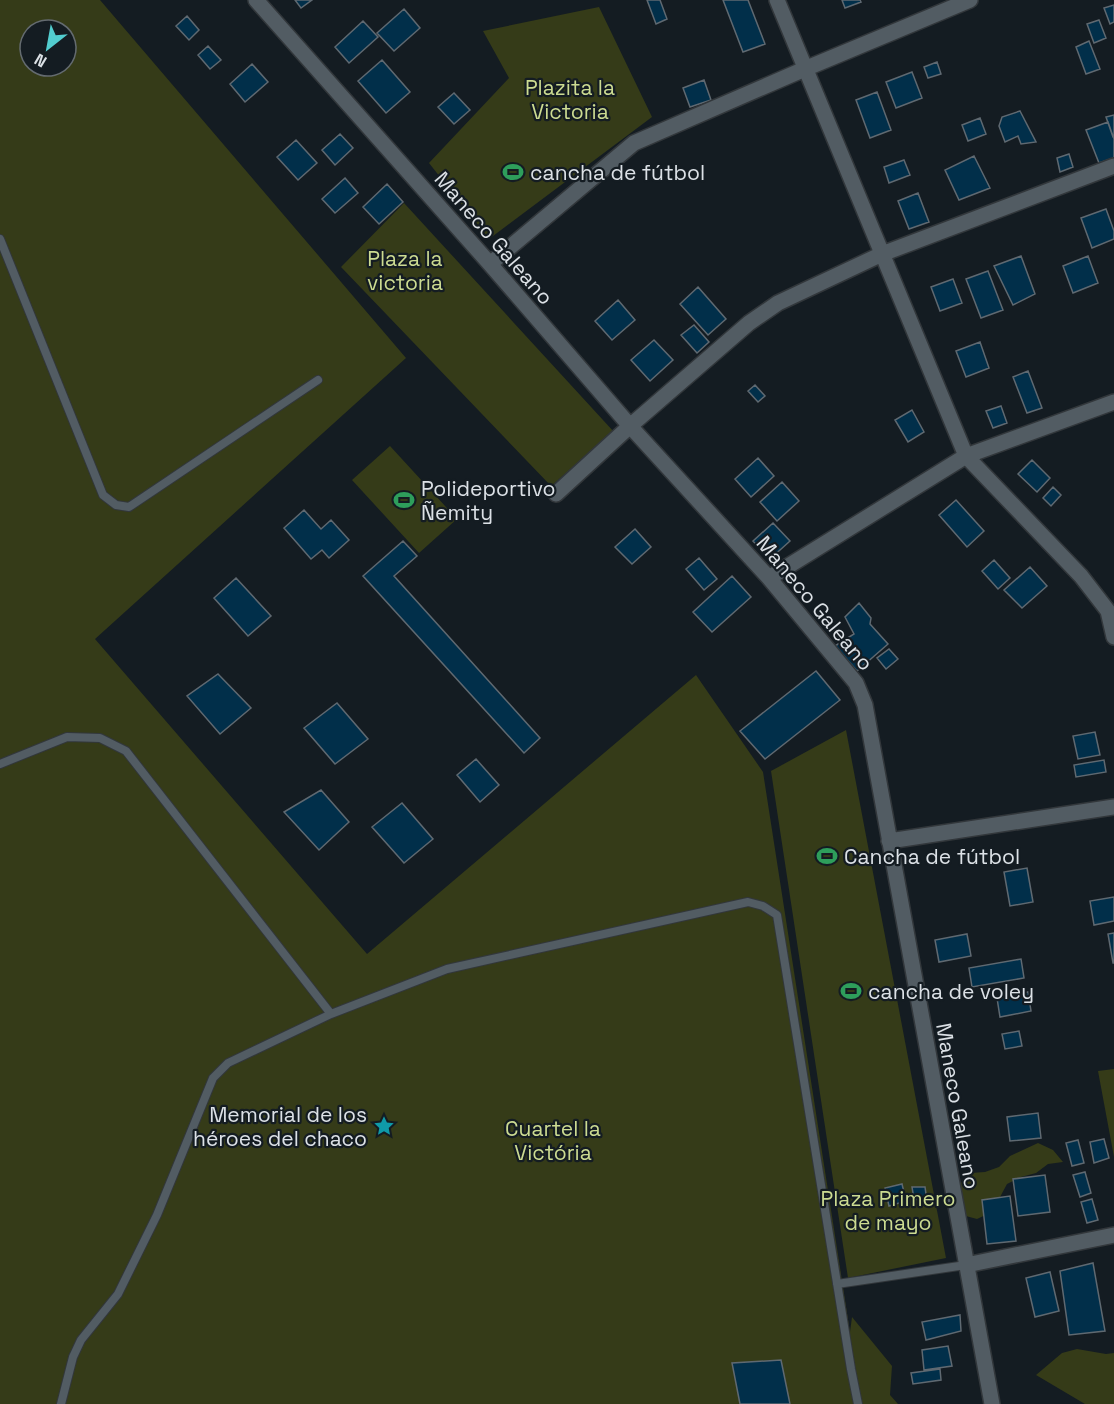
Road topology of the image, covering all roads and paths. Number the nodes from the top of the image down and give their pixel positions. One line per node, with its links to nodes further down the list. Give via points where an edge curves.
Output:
1 (256, 0): 8 (street, Maneco Galeano)
2 (777, 0): 4 (street)
3 (970, 0): 4 (street)
4 (807, 68): 7 (street); 8 (street, via 634,143)
5 (1114, 166): 7 (street)
6 (0, 239): 9 (lane, via 104,495 116,505 129,507)
7 (882, 254): 11 (street, via 778,303 749,323); 12 (street)
8 (490, 264): 11 (street, Maneco Galeano)
9 (318, 380)
10 (1114, 402): 12 (street)
11 (630, 426): 13 (street); 14 (street, Maneco Galeano)
12 (966, 456): 14 (street); 15 (street)
13 (556, 494)
14 (770, 578): 19 (street, Maneco Galeano, via 856,683 865,705)
15 (1111, 610): 16 (street)
16 (1114, 637)
17 (0, 764): 20 (lane, via 66,737 100,738 126,751)
18 (1114, 807): 19 (street)
19 (889, 842): 22 (street, Maneco Galeano)
20 (331, 1014): 23 (lane, via 447,969 748,902 763,906 777,915); 24 (lane, via 228,1062 213,1078 157,1215 118,1294 81,1340 73,1357)
21 (1114, 1234): 22 (street)
22 (966, 1264): 23 (lane); 26 (street, Maneco Galeano)
23 (837, 1284): 25 (lane)
24 (61, 1404)
25 (858, 1404)
26 (992, 1404)

